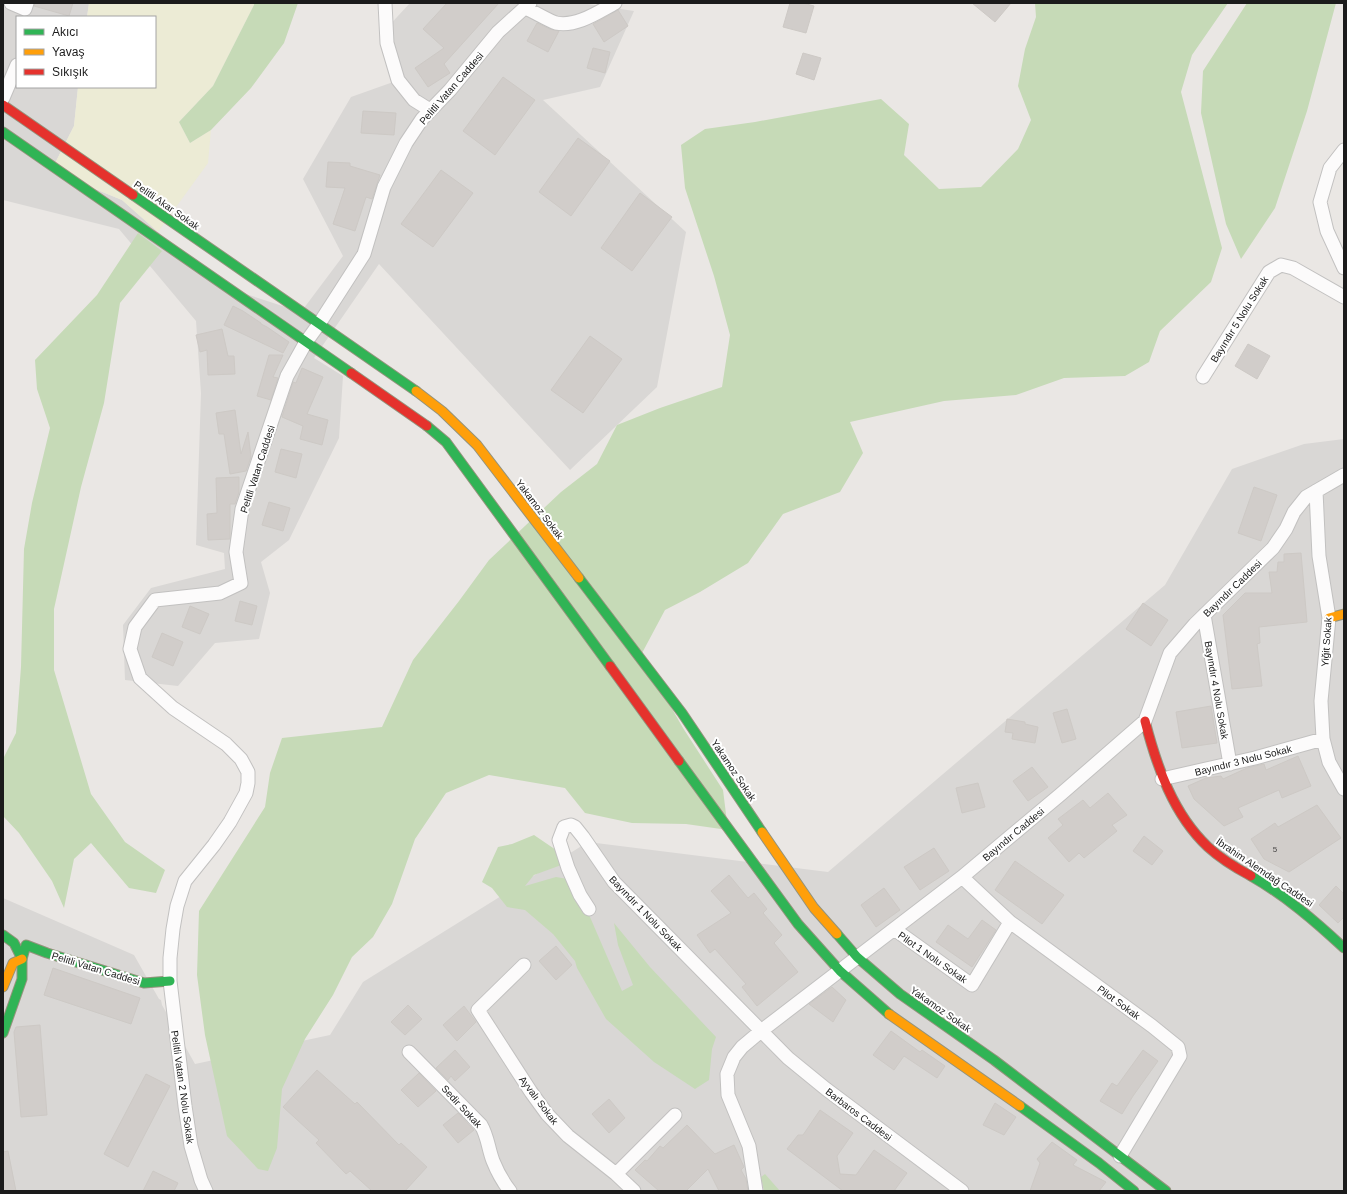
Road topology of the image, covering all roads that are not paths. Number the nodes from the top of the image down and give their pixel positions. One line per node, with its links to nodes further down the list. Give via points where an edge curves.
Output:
1 (11, 3): 5 (street)
2 (385, 3): 9 (street, via 387,43 398,80 414,100)
3 (615, 3): 4 (street, via 592,16 572,22 556,23)
4 (528, 5): 9 (street, Pelitli Vatan Caddesi, via 498,32)
5 (25, 10)
6 (16, 67): 7 (street)
7 (3, 98)
8 (3, 105): 14 (main road, Pelitli Akar Sokak)
9 (430, 110): 14 (street, Pelitli Vatan Caddesi, via 406,142 384,187 364,254)
10 (3, 132): 15 (main road)
11 (1344, 150): 12 (street, via 1330,168 1320,202 1327,231)
12 (1344, 268)
13 (1344, 296): 16 (street, Bayındır 5 Nolu Sokak, via 1293,268 1281,265 1269,272)
14 (319, 324): 15 (street, Pelitli Vatan Caddesi); 33 (main road, Yakamoz Sokak, via 442,411 477,445 682,713 814,908)
15 (306, 342): 36 (main road, via 433,430 446,442 798,924); 37 (street, Pelitli Vatan Caddesi, via 287,376 242,509 236,552 241,583 220,593 155,600 135,628 130,649 140,678 173,708 226,744 242,759 248,772 246,793 230,822 185,881 173,929)
16 (1203, 377)
17 (1344, 475): 18 (street, Bayındır Caddesi)
18 (1316, 491): 20 (street, Bayındır Caddesi, via 1306,497 1294,512 1273,548); 21 (street, Yiğit Sokak, via 1319,556)
19 (1344, 614): 21 (main road)
20 (1204, 615): 22 (street, Bayındır Caddesi, via 1170,652); 24 (street, Bayındır 4 Nolu Sokak)
21 (1329, 618): 23 (street, Yiğit Sokak, via 1321,701)
22 (1145, 721): 25 (main road, İbrahim Alemdağ Caddesi); 27 (street, Bayındır Caddesi)
23 (1323, 739): 24 (street, Bayındır 3 Nolu Sokak); 26 (street, Yiğit Sokak, via 1329,762)
24 (1230, 764): 25 (street, Bayındır 3 Nolu Sokak)
25 (1162, 779): 32 (main road, İbrahim Alemdağ Caddesi, via 1177,809 1208,847 1305,912)
26 (1344, 789)
27 (962, 877): 29 (street, Pilot Sokak); 30 (street, Bayındır Caddesi)
28 (589, 909): 39 (street, Bayındır 1 Nolu Sokak, via 568,868 559,840 564,827 571,825 583,837 614,882)
29 (1010, 922): 30 (street, Pilot 1 Nolu Sokak, via 972,985); 43 (street, Pilot Sokak, via 1178,1047 1180,1056)
30 (894, 929): 33 (street, Bayındır Caddesi)
31 (3, 935): 34 (main road, via 14,943)
32 (1344, 948)
33 (857, 957): 36 (street, Bayındır Caddesi); 43 (main road, Yakamoz Sokak, via 900,994 994,1060)
34 (22, 959): 37 (main road, Pelitli Vatan Caddesi, via 26,946 144,983); 38 (main road, via 13,963); 40 (main road, via 22,979)
35 (524, 965): 44 (street, Ayvalı Sokak, via 478,1010 547,1114 568,1136)
36 (840, 971): 39 (street, Bayındır Caddesi); 50 (main road, via 890,1014 1099,1163)
37 (170, 981): 45 (street, Pelitli Vatan 2 Nolu Sokak, via 191,1146)
38 (3, 987)
39 (761, 1030): 48 (street, Bayındır Caddesi, via 734,1057 727,1074 728,1095 749,1146); 49 (street, Barbaros Caddesi, via 788,1058 826,1089)
40 (3, 1033)
41 (410, 1052): 46 (street, Sedir Sokak, via 480,1125 486,1134 492,1160)
42 (675, 1115): 44 (street)
43 (1120, 1156): 51 (main road, Yakamoz Sokak)
44 (616, 1174): 47 (street, Ayvalı Sokak)
45 (206, 1191)
46 (510, 1191)
47 (634, 1191)
48 (756, 1191)
49 (962, 1191)
50 (1134, 1191)
51 (1166, 1191)

